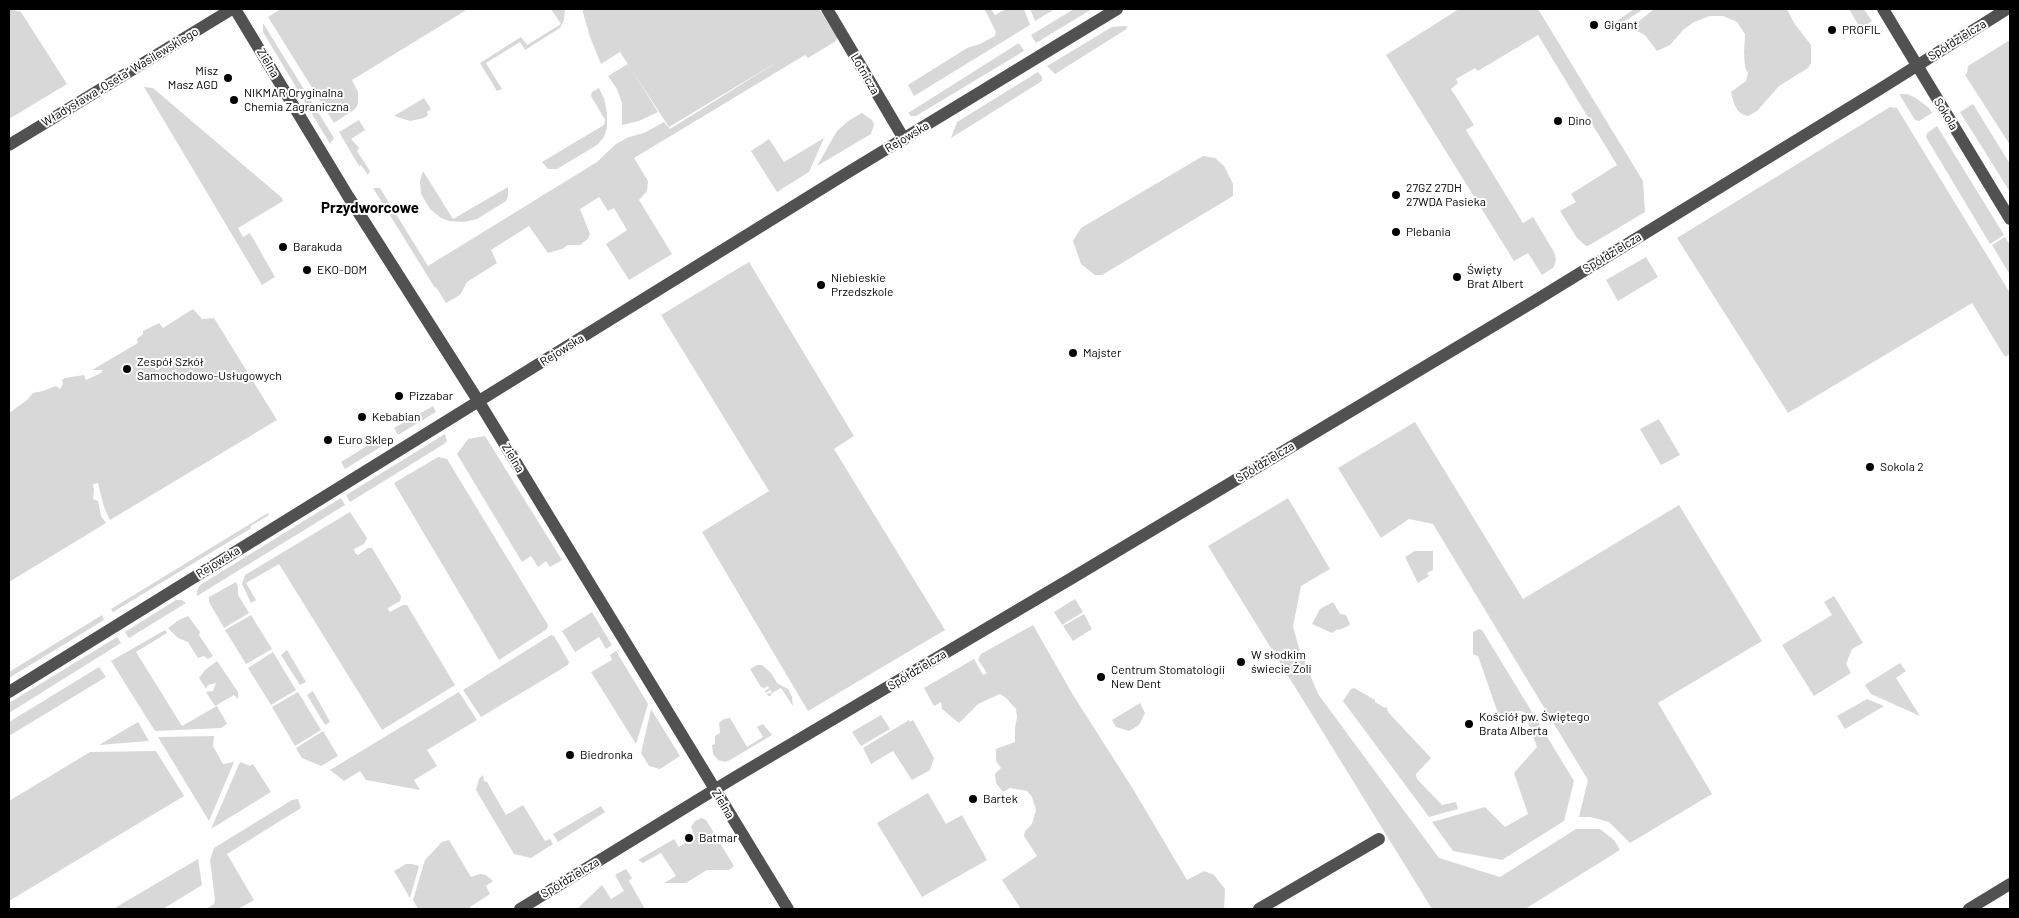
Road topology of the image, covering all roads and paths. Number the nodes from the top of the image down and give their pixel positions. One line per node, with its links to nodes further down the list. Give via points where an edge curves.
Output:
1 (233, 9): 8 (street, Władysława „Oseta” Wasilewskiego); 10 (street, Zielna)
2 (827, 9): 7 (street, Lotnicza)
3 (1117, 9): 7 (street, Rejowska)
4 (1883, 9): 6 (street, Sokola)
5 (2007, 9): 6 (street, Spółdzielcza)
6 (1917, 66): 9 (street, Sokola); 12 (street, Spółdzielcza, via 1533,302)
7 (904, 138): 10 (street, Rejowska)
8 (9, 145)
9 (2010, 219)
10 (479, 402): 11 (street, Rejowska); 12 (street, Zielna)
11 (9, 692)
12 (715, 790): 15 (street, Spółdzielcza); 16 (street, Zielna)
13 (1379, 839): 17 (street)
14 (2010, 884): 18 (street)
15 (520, 909)
16 (788, 909)
17 (1259, 909)
18 (1969, 909)

